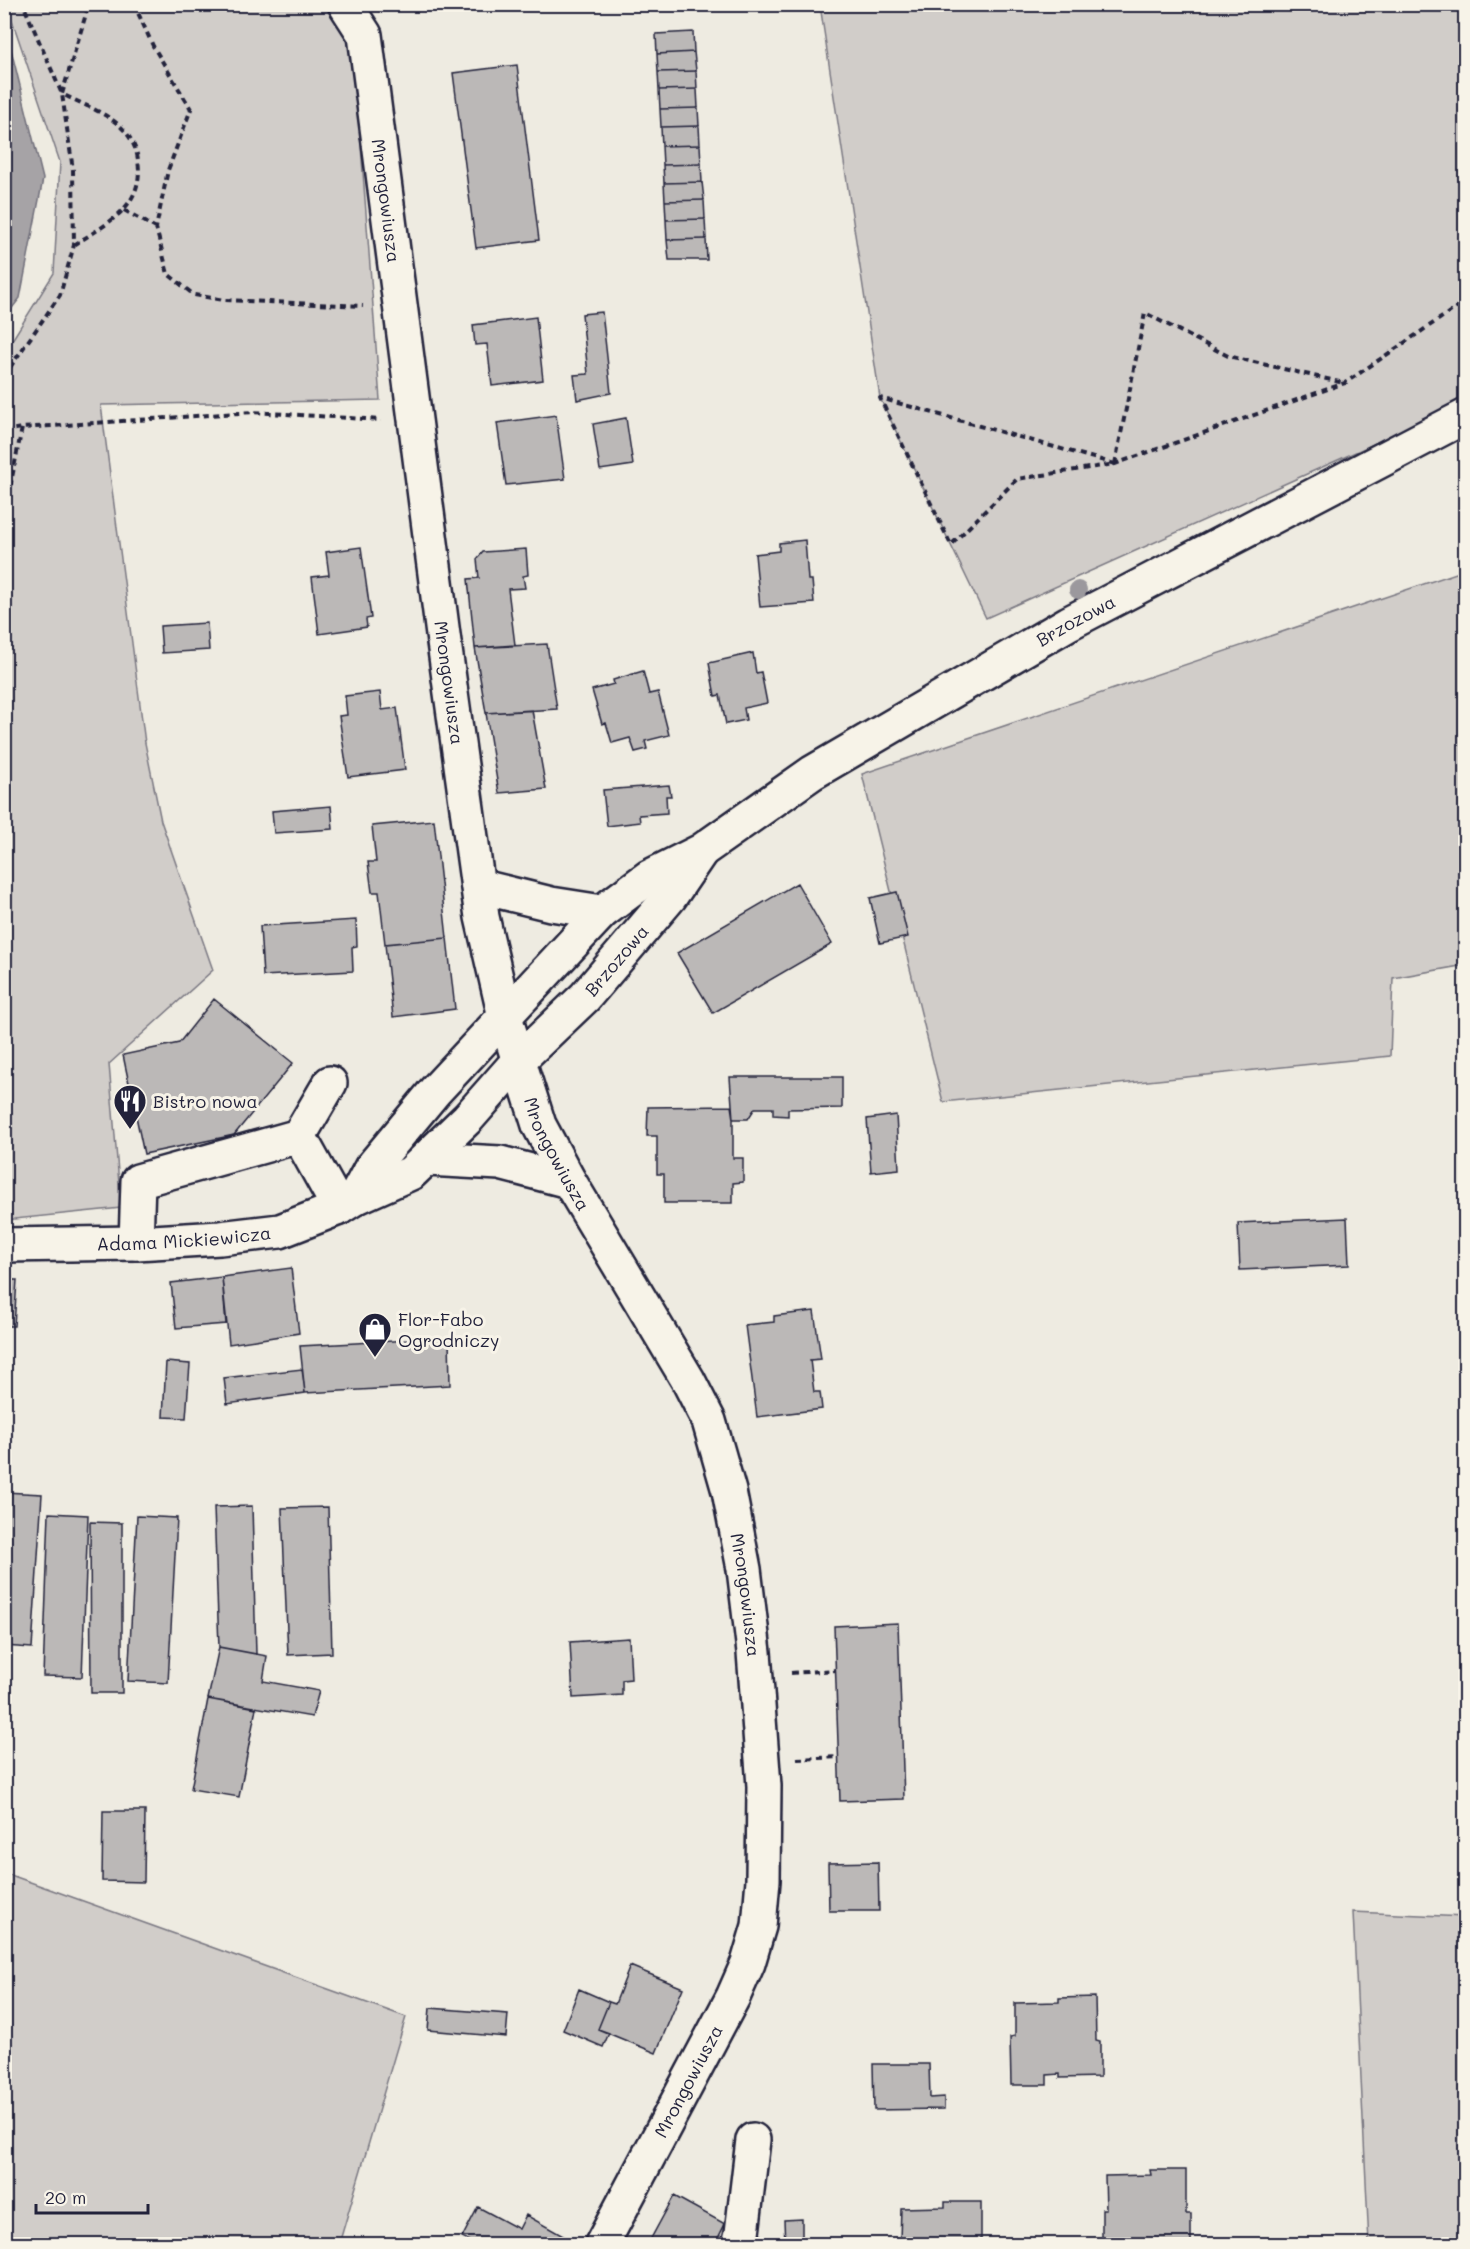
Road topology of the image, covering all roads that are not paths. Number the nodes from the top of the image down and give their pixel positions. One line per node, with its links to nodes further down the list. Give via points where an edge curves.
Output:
1 (345, 4): 4 (street, Mrongowiusza, via 365,35)
2 (1466, 416): 3 (street, Brzozowa, via 1069,623 813,773)
3 (701, 851): 5 (street, Brzozowa, via 649,877); 7 (street, Brzozowa, via 670,897 585,998)
4 (478, 886): 5 (street); 6 (street, Mrongowiusza)
5 (602, 912): 6 (street, Brzozowa)
6 (505, 1017): 7 (street, Mrongowiusza); 12 (street, via 435,1091)
7 (520, 1059): 10 (street, Adama Mickiewicza); 11 (street, Mrongowiusza, via 539,1125)
8 (330, 1083): 9 (street)
9 (299, 1136): 12 (street); 13 (street, via 138,1181)
10 (427, 1159): 11 (street, via 500,1163); 12 (street, Adama Mickiewicza, via 411,1173)
11 (569, 1181): 16 (street, Mrongowiusza, via 709,1421 729,1491 744,1569 764,1786 759,1926 748,1963)
12 (347, 1203): 13 (street, Adama Mickiewicza, via 280,1231)
13 (136, 1243): 14 (street, Adama Mickiewicza)
14 (4, 1245)
15 (753, 2140): 17 (street)
16 (602, 2244)
17 (739, 2244)

